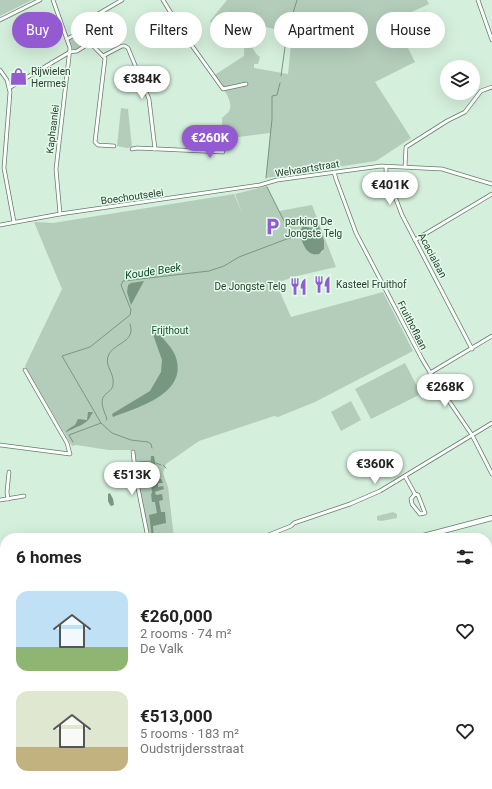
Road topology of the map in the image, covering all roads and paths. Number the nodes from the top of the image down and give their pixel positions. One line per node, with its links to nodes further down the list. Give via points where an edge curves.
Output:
1 (40, 0): 7 (street)
2 (53, 0): 9 (street, Kaphaanlei)
3 (122, 0): 6 (street)
4 (163, 0): 16 (street, via 223,89)
5 (478, 0): 10 (street)
6 (101, 12)
7 (0, 20)
8 (71, 37): 9 (street)
9 (67, 39): 13 (street, Kaphaanlei)
10 (492, 39)
11 (81, 48): 13 (street)
12 (95, 48): 14 (street)
13 (70, 52): 18 (street); 29 (street, Kaphaanlei, via 56,169)
14 (104, 56): 19 (street, via 95,142 98,145); 21 (street, via 122,46 128,48 149,99)
15 (0, 70): 18 (street)
16 (246, 84)
17 (492, 87): 24 (street, via 481,90 465,112 447,120 406,147)
18 (9, 88): 30 (street, via 4,168)
19 (114, 146)
20 (132, 149): 21 (street)
21 (155, 149): 22 (street)
22 (223, 152)
23 (386, 167): 24 (street, Welvaartstraat); 25 (street, Welvaartstraat); 32 (street, Acacialaan, via 397,203)
24 (405, 167): 27 (street, Welvaartstraat, via 442,170)
25 (334, 172): 26 (street, Welvaartstraat); 36 (street, Fruithoflaan, via 356,233)
26 (266, 183): 29 (street, Boechoutselei)
27 (492, 184)
28 (492, 194): 32 (street)
29 (60, 214): 30 (street, Boechoutselei)
30 (14, 222): 31 (street, Boechoutselei)
31 (0, 226)
32 (416, 240): 34 (street, Acacialaan)
33 (492, 336): 34 (street)
34 (472, 349): 36 (street)
35 (25, 370): 39 (street, via 70,449 70,454)
36 (430, 373): 38 (street, Fruithoflaan)
37 (492, 422): 38 (street)
38 (472, 435): 42 (street, Fruithoflaan); 43 (street)
39 (0, 444)
40 (133, 452): 49 (street)
41 (9, 472): 46 (street)
42 (492, 474)
43 (405, 476): 44 (street); 50 (street, via 358,502 294,523)
44 (415, 494): 44 (street, via 411,499 412,504 420,514 425,513 418,495)
45 (24, 496): 46 (street)
46 (8, 499): 47 (street)
47 (0, 500)
48 (492, 518): 51 (street)
49 (147, 533)
50 (273, 533)
51 (435, 533)

